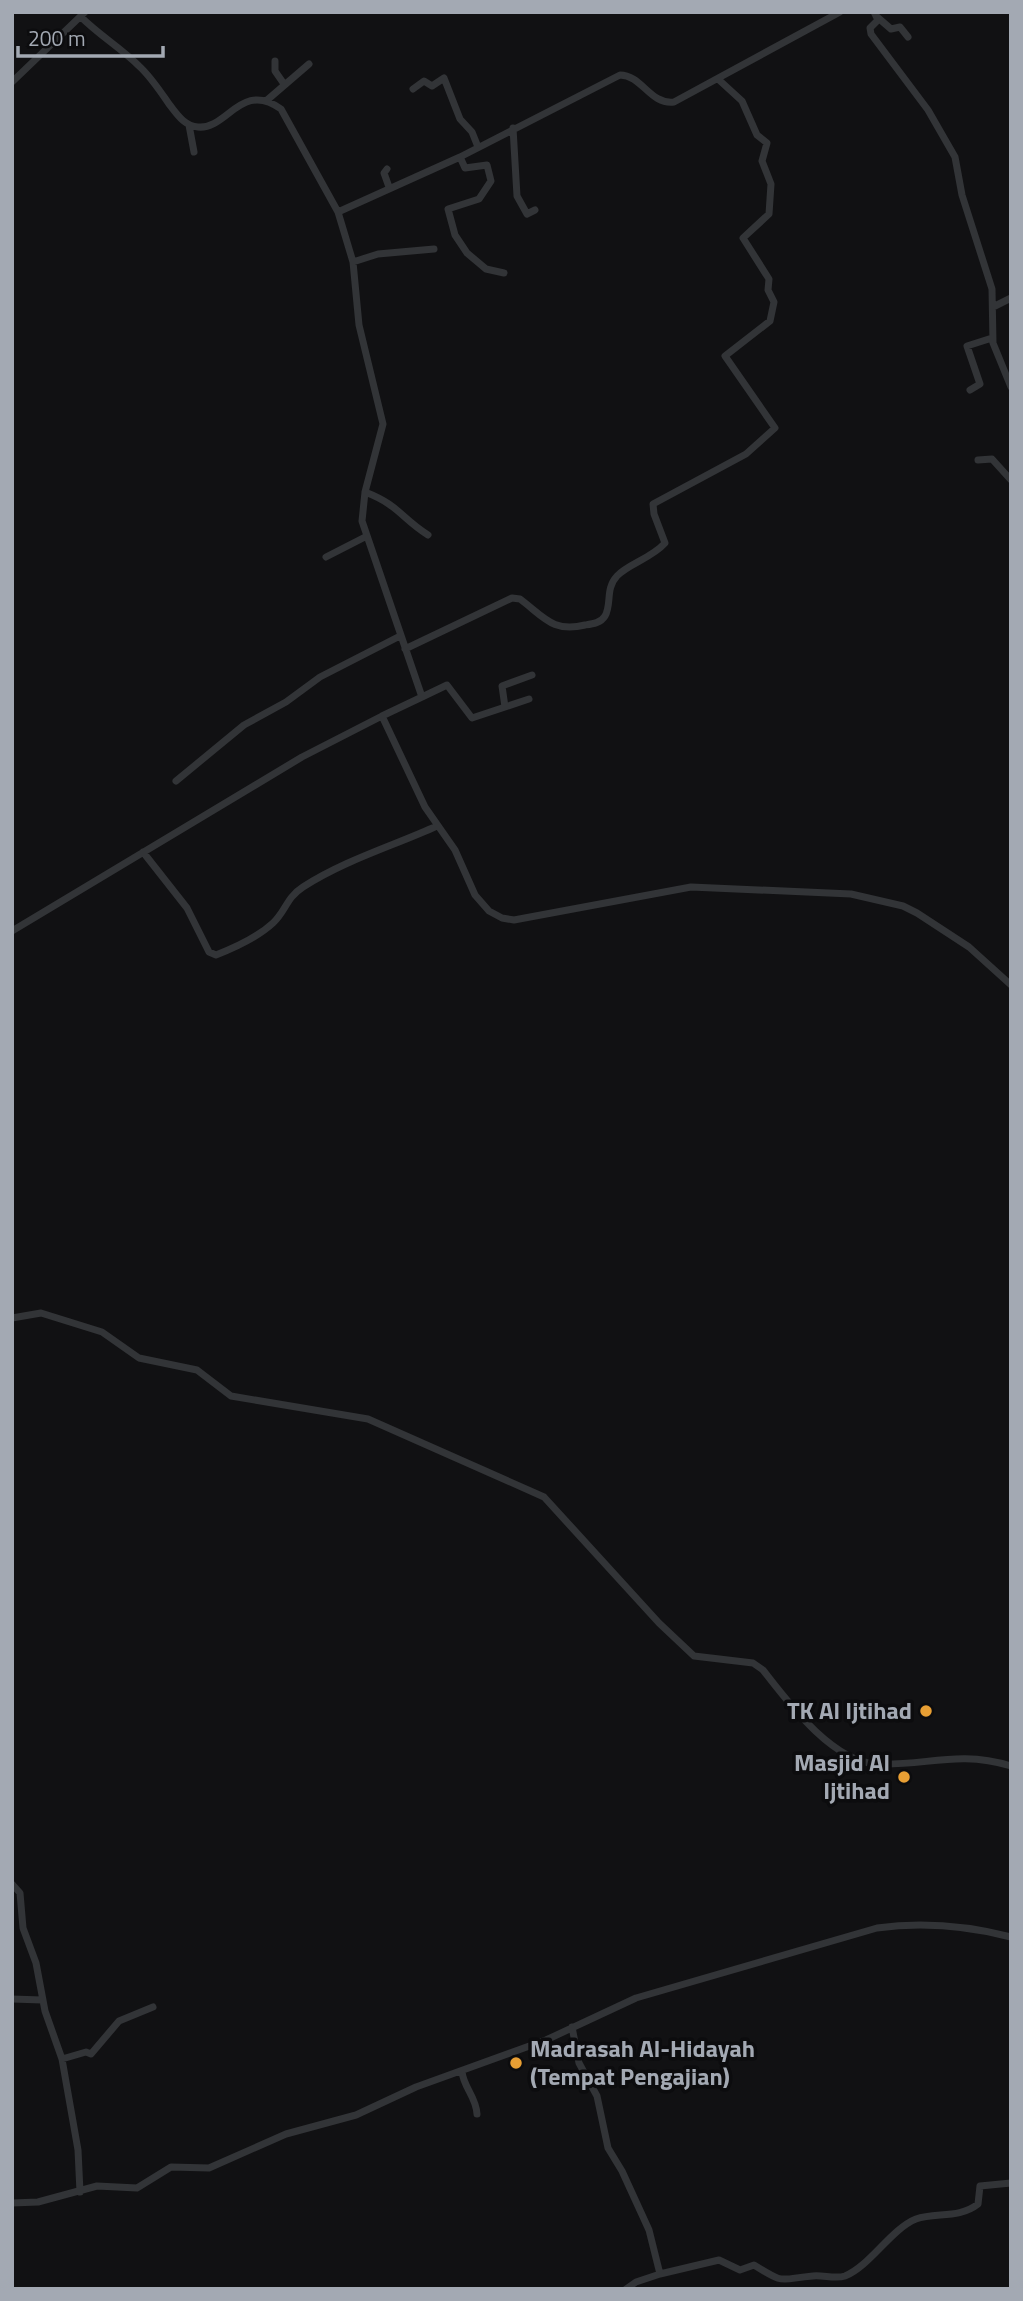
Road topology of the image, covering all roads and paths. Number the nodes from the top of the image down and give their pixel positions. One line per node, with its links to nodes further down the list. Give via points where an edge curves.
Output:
1 (840, 12): 7 (street)
2 (83, 14): 8 (street); 12 (street, via 102,38 139,66)
3 (875, 14): 4 (street, via 891,29 899,26); 25 (street, via 871,34 928,110 955,157)
4 (908, 37)
5 (275, 61): 9 (street, via 275,71)
6 (309, 64): 9 (street)
7 (718, 79): 13 (street, via 667,103 634,79 620,75); 36 (street, via 742,101 757,134 767,143 762,161 771,184 769,214 743,238 769,279 774,302 771,320 724,356 775,428 746,454 653,504 665,542 616,576 600,621 560,628 514,597)
8 (12, 82)
9 (285, 85): 11 (street)
10 (413, 89): 14 (street, via 424,81 431,86 444,78)
11 (266, 101): 12 (street, via 249,101 202,127); 20 (street, via 289,120 297,143)
12 (190, 125): 15 (street)
13 (513, 128): 14 (street); 19 (street, via 518,198 527,214)
14 (478, 147): 16 (street)
15 (194, 152)
16 (460, 157): 18 (street, via 430,174); 23 (street, via 465,168 487,165 491,181 479,199 448,209 455,235 476,263)
17 (387, 169): 18 (street)
18 (389, 187): 20 (street)
19 (535, 209)
20 (338, 212): 22 (street)
21 (434, 249): 22 (street, via 380,254)
22 (353, 262): 31 (street, via 359,325 383,424)
23 (504, 273)
24 (1011, 298): 25 (street)
25 (993, 307): 26 (street)
26 (992, 338): 27 (street); 28 (street, via 967,346 980,384)
27 (1011, 387)
28 (970, 390)
29 (978, 460): 30 (street, via 992,459)
30 (1011, 480)
31 (365, 492): 32 (street, via 394,505); 33 (street, via 362,521)
32 (428, 535)
33 (367, 536): 34 (street); 35 (street)
34 (326, 557)
35 (400, 636): 36 (street); 42 (street, via 320,677 244,725)
36 (405, 649): 38 (street)
37 (532, 675): 40 (street, via 502,685)
38 (422, 697): 40 (street, via 447,685 472,718); 41 (street)
39 (529, 699): 40 (street)
40 (505, 707)
41 (382, 716): 43 (street); 44 (street, via 302,757)
42 (176, 781)
43 (437, 826): 44 (street, via 307,884 286,900 275,921 216,955 209,952 187,908); 46 (street, via 460,858 475,895 502,918 514,920 691,887 851,894 918,913 977,953)
44 (143, 852): 45 (street)
45 (12, 931)
46 (1009, 982)
47 (12, 1318): 48 (street, via 41,1313 102,1332 139,1358 197,1370 232,1396 375,1422 527,1488 544,1497 694,1656 753,1663 815,1731 858,1760 888,1764 946,1757 986,1759)
48 (1011, 1766)
49 (12, 1884): 52 (street, via 20,1893 23,1928 36,1963)
50 (1011, 1937): 54 (street, via 985,1930 911,1925 877,1928 636,1998)
51 (12, 1999): 52 (street)
52 (42, 2000): 55 (street)
53 (153, 2007): 55 (street, via 119,2021 91,2054)
54 (572, 2027): 56 (street); 61 (street, via 579,2063 597,2095 608,2148 649,2230)
55 (62, 2059): 59 (street, via 78,2150)
56 (461, 2071): 57 (street); 59 (street, via 356,2115 286,2134 209,2168 171,2167 142,2187 107,2186)
57 (477, 2114)
58 (1011, 2183): 61 (street, via 980,2186 974,2208 914,2220 843,2277 811,2276 786,2282 754,2265 740,2270 719,2260)
59 (80, 2192): 60 (street)
60 (12, 2203)
61 (660, 2274): 62 (street)
62 (626, 2289)

